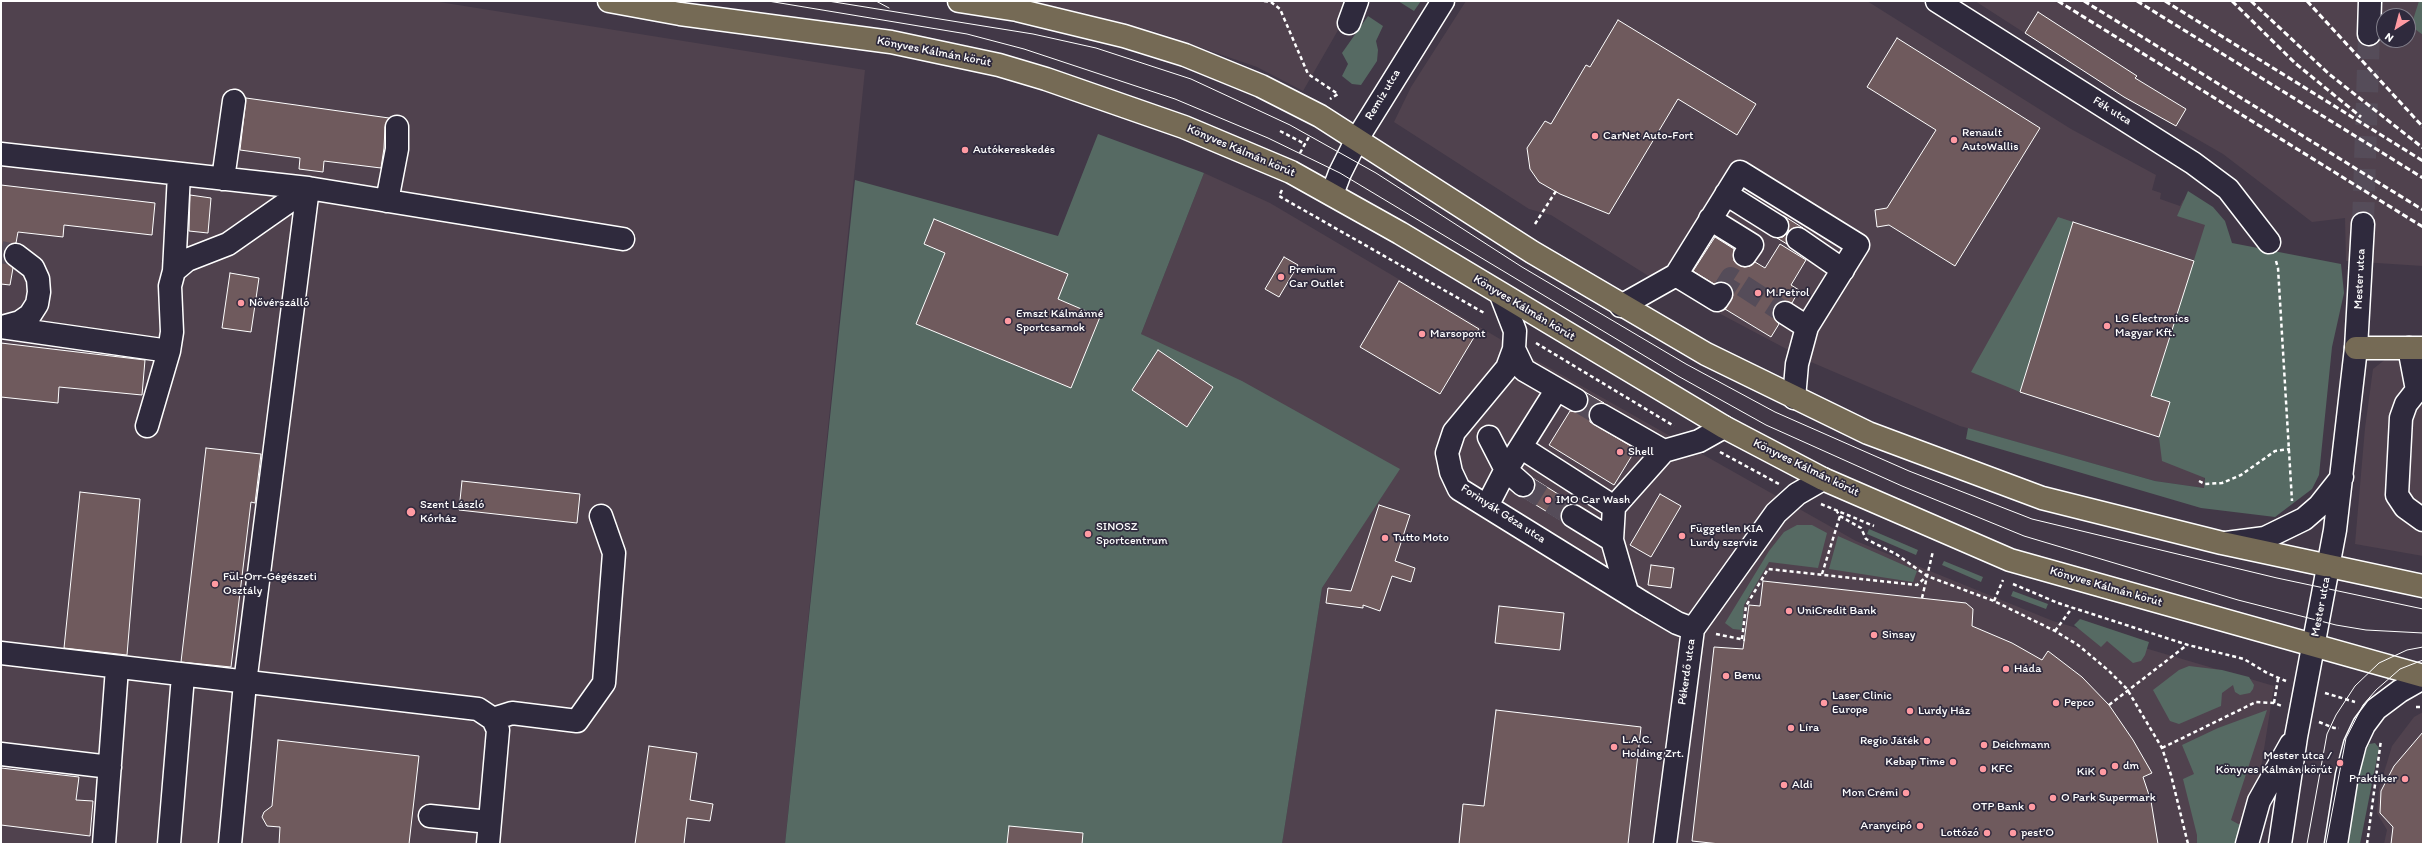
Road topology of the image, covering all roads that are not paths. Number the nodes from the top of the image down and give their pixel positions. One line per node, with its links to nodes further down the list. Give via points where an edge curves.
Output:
1 (609, 1): 16 (main road, Könyves Kálmán körút, via 680,14 891,42 999,65 1184,127 1291,172)
2 (959, 1): 11 (main road, via 1017,10 1124,36 1185,56 1261,86 1320,116)
3 (1357, 1): 7 (street)
4 (1443, 1): 11 (street, Remíz utca)
5 (1937, 1): 24 (street, Fék utca, via 2192,163 2228,189)
6 (2370, 1): 8 (street)
7 (1348, 23)
8 (2369, 34)
9 (234, 101): 14 (street)
10 (397, 127): 18 (street, via 397,149)
11 (1357, 139): 16 (street, Remíz utca); 32 (main road)
12 (1, 154): 13 (street)
13 (179, 174): 14 (street); 28 (street)
14 (223, 179): 15 (street)
15 (308, 188): 18 (street); 28 (street, via 228,244 187,260); 70 (street)
16 (1332, 194): 31 (main road, Könyves Kálmán körút)
17 (1726, 194): 19 (street); 21 (street); 27 (street, via 1740,172 1858,245)
18 (387, 201): 22 (street)
19 (1710, 219): 26 (street, via 1752,245); 29 (street)
20 (2363, 224): 36 (street, Mester utca)
21 (1777, 226)
22 (623, 239)
23 (1798, 239): 27 (street)
24 (2269, 242)
25 (16, 255): 34 (street, via 24,259 38,279 38,298 30,315 20,322)
26 (1745, 255)
27 (1843, 270): 35 (street)
28 (174, 271): 39 (street, via 170,286 172,332)
29 (1676, 275): 30 (street, via 1717,300); 32 (street)
30 (1721, 294)
31 (1501, 295): 38 (street, Forinyák Géza utca, via 1515,331); 46 (main road, Könyves Kálmán körút)
32 (1621, 306): 41 (main road, via 1706,354)
33 (1785, 313): 35 (street)
34 (1, 327): 39 (street)
35 (1807, 327): 41 (street, via 1797,364)
36 (2356, 348): 37 (main road); 51 (street, Mester utca)
37 (2416, 348): 43 (street)
38 (1514, 349): 40 (street, via 1524,370); 54 (street, Forinyák Géza utca, via 1507,368 1454,432 1447,453 1451,472 1459,489)
39 (169, 351): 45 (street)
40 (1558, 390): 42 (street); 48 (street)
41 (1794, 398): 60 (main road, via 1868,433 2042,498)
42 (1576, 400)
43 (2415, 405): 58 (street, via 2401,418 2397,494 2405,507)
44 (1601, 415): 49 (street)
45 (147, 426)
46 (1724, 427): 49 (street, via 1699,441); 52 (main road, Könyves Kálmán körút)
47 (1489, 437): 50 (street)
48 (1522, 448): 50 (street); 55 (street)
49 (1664, 452): 55 (street)
50 (1506, 470): 53 (street); 54 (street)
51 (2342, 478): 60 (street, via 2319,506 2304,519 2265,538); 61 (street, Mester utca)
52 (1823, 479): 64 (street, Pékerdő utca, via 1797,494 1776,513); 65 (main road, Könyves Kálmán körút, via 2010,560)
53 (1523, 485)
54 (1487, 506): 63 (street, Forinyák Géza utca)
55 (1614, 507): 59 (street)
56 (602, 516): 71 (street, via 614,553 604,682 577,721 512,713)
57 (1573, 516): 59 (street)
58 (2423, 520)
59 (1612, 540): 63 (street)
60 (2222, 543): 61 (main road)
61 (2329, 565): 62 (main road); 65 (street, Mester utca)
62 (2423, 586)
63 (1628, 592): 64 (street, Forinyák Géza utca, via 1677,623)
64 (1693, 629): 81 (street, Pékerdő utca)
65 (2314, 646): 69 (main road, Könyves Kálmán körút); 72 (street, Mester utca)
66 (1, 653): 67 (street)
67 (117, 668): 68 (street); 74 (street)
68 (183, 676): 70 (street); 78 (street)
69 (2423, 677): 84 (street, via 2400,690 2376,709 2364,725 2355,744 2347,775)
70 (245, 683): 71 (street, via 478,709); 79 (street)
71 (493, 719): 76 (street, via 498,730)
72 (2296, 737): 82 (street, Mester utca, via 2259,801); 83 (street, Mester utca)
73 (1, 754): 74 (street)
74 (110, 767): 77 (street)
75 (430, 816): 76 (street)
76 (489, 822): 80 (street)
77 (104, 844)
78 (169, 844)
79 (230, 844)
80 (488, 844)
81 (1665, 844)
82 (2247, 844)
83 (2280, 844)
84 (2336, 844)

